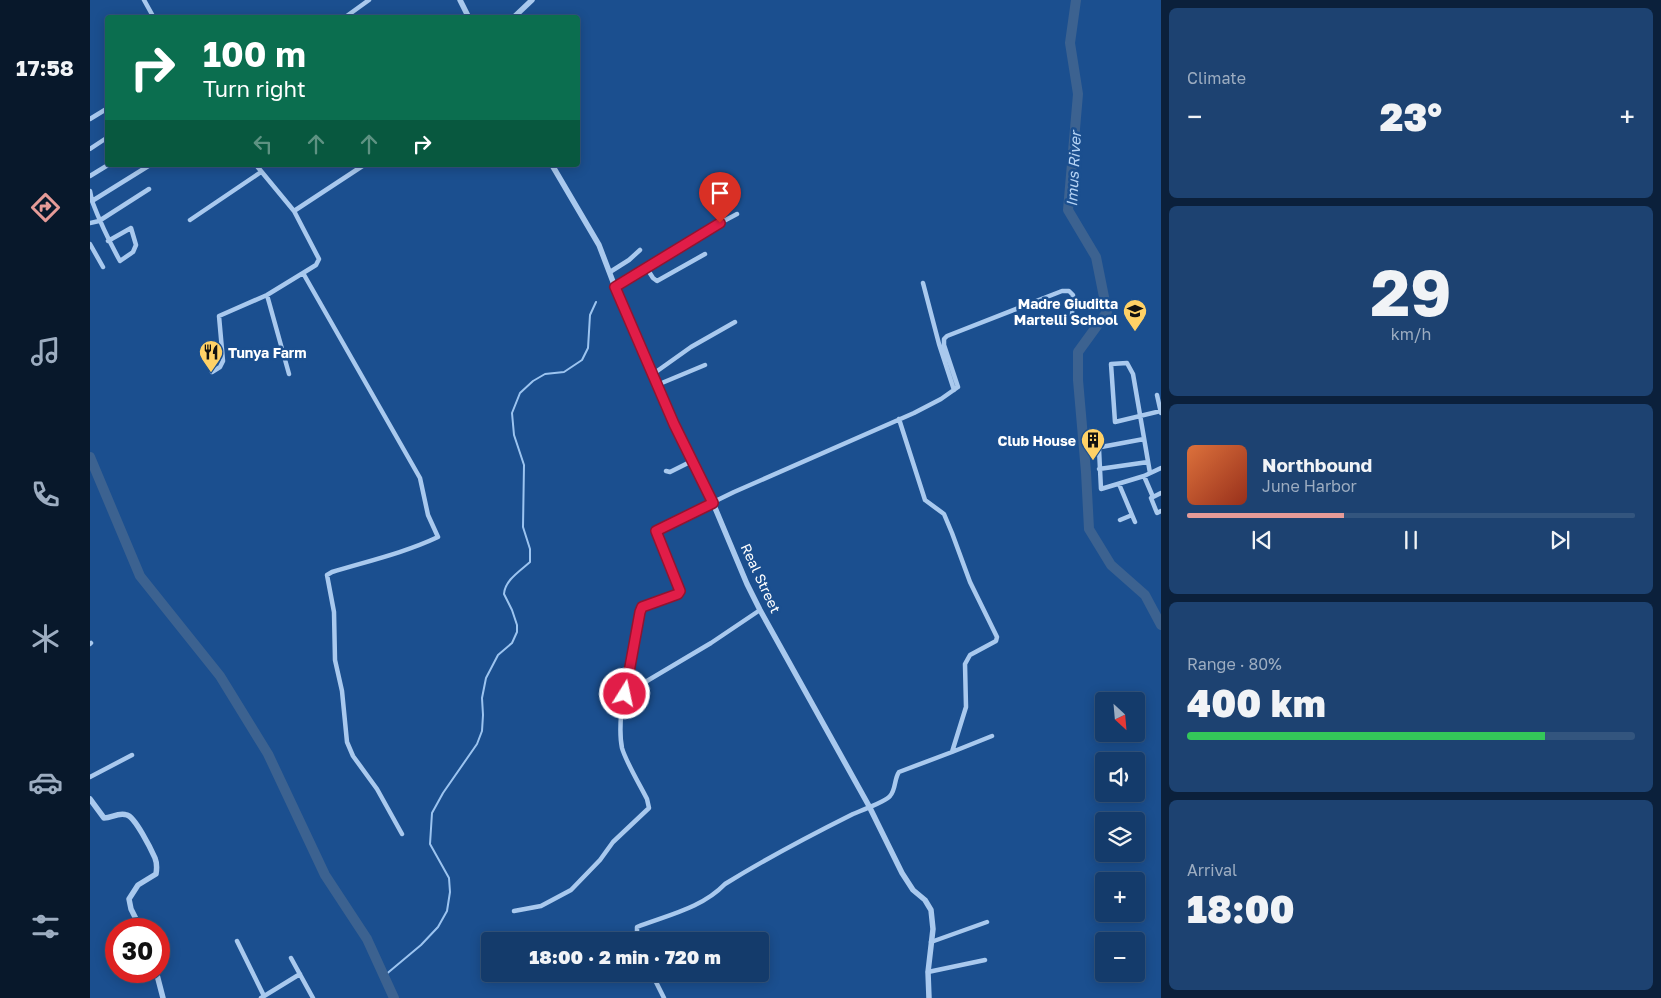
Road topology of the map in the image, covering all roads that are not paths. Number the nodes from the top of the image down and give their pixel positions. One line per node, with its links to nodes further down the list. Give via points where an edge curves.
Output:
1 (144, 0): 5 (street)
2 (369, 0): 6 (street)
3 (460, 0): 7 (street)
4 (532, 0): 8 (street)
5 (152, 15)
6 (348, 15)
7 (468, 15)
8 (516, 15)
9 (105, 110): 10 (street)
10 (90, 119)
11 (105, 139): 12 (street)
12 (90, 149)
13 (105, 167): 19 (street)
14 (145, 167): 22 (street)
15 (258, 167): 18 (street)
16 (361, 167): 23 (street)
17 (553, 167): 34 (street, Real Street, via 592,231)
18 (262, 172): 23 (street); 25 (street)
19 (90, 176)
20 (149, 189): 26 (street)
21 (90, 191): 22 (street)
22 (92, 201): 26 (street)
23 (294, 211): 35 (street, via 319,259 316,266)
24 (737, 214): 33 (street)
25 (190, 220)
26 (99, 221): 27 (street); 28 (street)
27 (90, 223)
28 (108, 240): 28 (street, via 131,228 136,246 120,261)
29 (90, 244): 32 (street)
30 (640, 250): 34 (street)
31 (706, 254): 33 (street, via 659,280 653,278)
32 (103, 267)
33 (646, 267): 37 (street)
34 (610, 272): 37 (street, Real Street)
35 (303, 273): 38 (street); 75 (street, via 420,478 428,515 438,537 397,554 327,575 334,612 336,660 347,742)
36 (923, 283): 46 (street)
37 (615, 287): 44 (street, Real Street)
38 (267, 295): 42 (street, via 219,316 223,361); 43 (street)
39 (1072, 316): 46 (street, via 1073,296 1062,291 947,336 944,344 958,387)
40 (735, 322): 44 (street)
41 (705, 365): 45 (street)
42 (212, 372)
43 (289, 374)
44 (653, 374): 45 (street, Real Street)
45 (657, 385): 52 (street, Real Street)
46 (954, 390): 50 (street)
47 (1158, 395): 48 (street)
48 (1161, 412): 49 (street)
49 (1140, 417): 49 (street, via 1114,422 1111,364 1127,363 1133,374); 51 (street)
50 (899, 419): 62 (street); 70 (street, via 925,500 944,514 970,582 997,637 996,641 970,655 965,664 966,707)
51 (1144, 439): 53 (street); 55 (street, via 1102,447 1099,449)
52 (692, 461): 56 (street); 62 (street, Real Street)
53 (1148, 462): 55 (street); 57 (street)
54 (1161, 468): 57 (street)
55 (1099, 469): 59 (street, via 1101,489)
56 (666, 471)
57 (1150, 473): 58 (street)
58 (1144, 476): 59 (street); 61 (street)
59 (1120, 484): 64 (street)
60 (1161, 493): 61 (street)
61 (1153, 497): 63 (street, via 1157,513)
62 (713, 503): 67 (street, Real Street); 68 (street, via 656,531 680,591 642,607)
63 (1161, 511)
64 (1132, 515): 65 (street); 66 (street)
65 (1120, 520)
66 (1135, 522)
67 (760, 610): 68 (street); 74 (street, Real Street)
68 (625, 694): 76 (street, via 620,729 623,750 649,808 613,842 571,890 541,906)
69 (992, 736): 70 (street)
70 (952, 752): 74 (street, via 899,772 889,798)
71 (132, 755): 72 (street)
72 (90, 777)
73 (90, 799): 77 (street, via 104,818 129,815 155,858 156,874 138,885 129,899)
74 (869, 806): 79 (street, via 750,869 702,903 638,926); 81 (street, Real Street, via 902,873 931,910)
75 (402, 834)
76 (514, 912)
77 (136, 918)
78 (987, 922): 81 (street)
79 (637, 932)
80 (237, 942): 88 (street)
81 (932, 942): 84 (street, Real Street)
82 (291, 958): 85 (street)
83 (985, 960): 84 (street)
84 (928, 972): 92 (street, Real Street)
85 (300, 974): 88 (street); 90 (street)
86 (656, 982): 91 (street)
87 (159, 983): 89 (street)
88 (263, 997)
89 (163, 998)
90 (313, 998)
91 (664, 998)
92 (929, 998)

